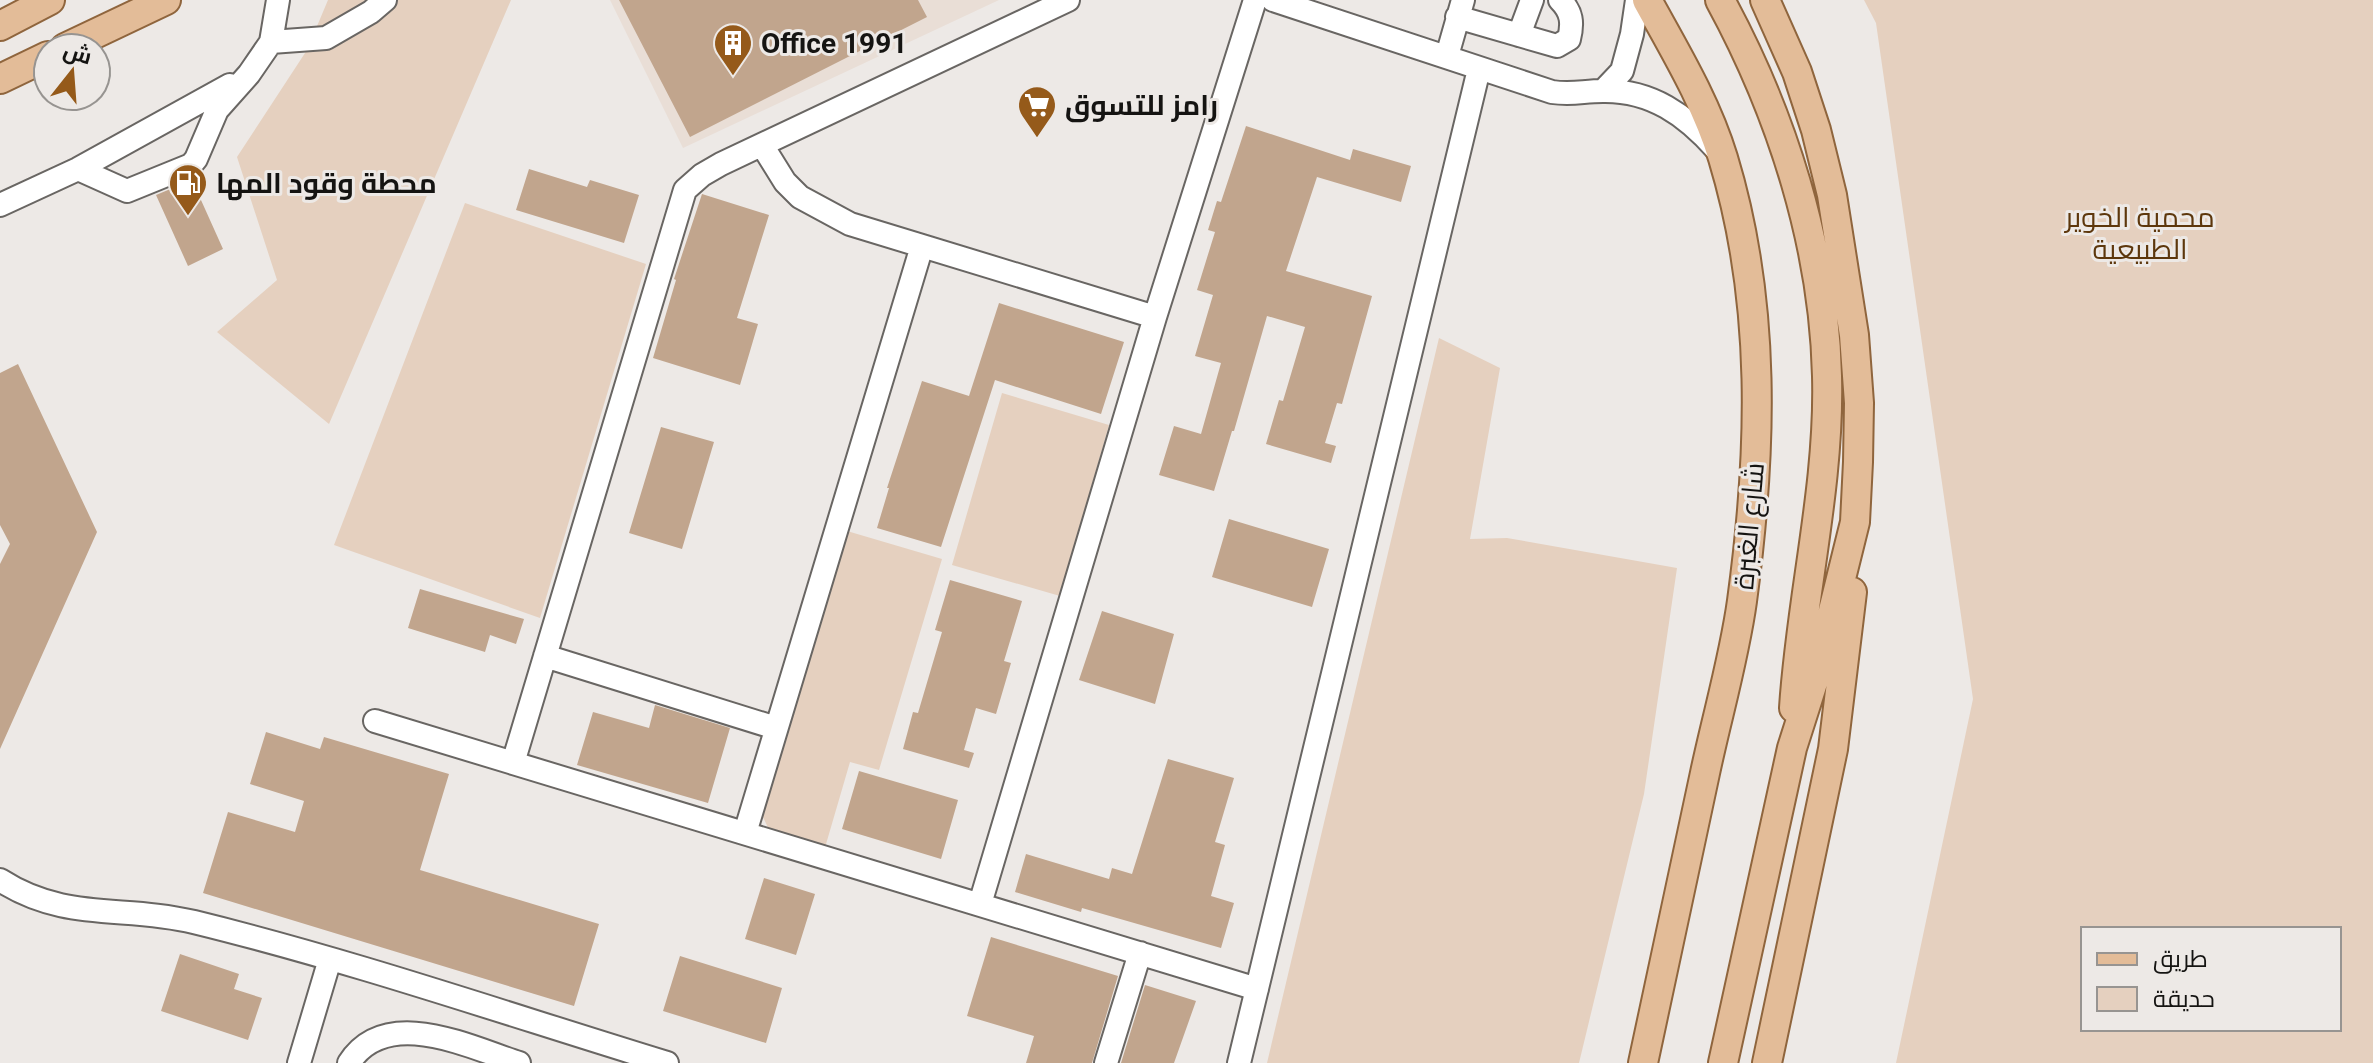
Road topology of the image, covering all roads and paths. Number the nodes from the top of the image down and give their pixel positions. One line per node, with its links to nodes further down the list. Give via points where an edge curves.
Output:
1 (50, 0): 16 (main road)
2 (166, 0): 17 (main road)
3 (278, 0): 19 (street)
4 (385, 0): 19 (street, via 326,38)
5 (1068, 0): 26 (street)
6 (1255, 0): 31 (street)
7 (1273, 0): 15 (street)
8 (1532, 0): 18 (street)
9 (1560, 0): 18 (street, via 1573,25 1569,39 1557,46)
10 (1637, 0): 25 (street, via 1622,71)
11 (1647, 0): 27 (main road, شارع الغبرة, via 1703,102)
12 (1720, 0): 36 (main road, via 1767,99 1791,167 1821,304 1827,376 1824,452 1796,670)
13 (1765, 0): 32 (main road, via 1816,130 1846,267 1859,403)
14 (1460, 8): 18 (street); 20 (street)
15 (1337, 10): 20 (street)
16 (0, 26)
17 (99, 32)
18 (1519, 35)
19 (271, 42): 23 (street)
20 (1447, 56): 22 (street)
21 (32, 64): 24 (main road)
22 (1479, 69): 25 (street, via 1552,92); 43 (street)
23 (249, 74): 28 (street); 28 (street, via 217,110 191,165 133,191)
24 (0, 79)
25 (1603, 91): 27 (street, via 1665,104)
26 (762, 145): 30 (street, via 800,197 850,224); 33 (street, via 702,175 685,190)
27 (1723, 156): 50 (main road, شارع الغبرة, via 1737,210 1756,336 1759,411 1749,533 1741,604)
28 (78, 169): 29 (street)
29 (0, 205)
30 (922, 246): 31 (street); 35 (street)
31 (1155, 317): 40 (street)
32 (1855, 522): 36 (main road); 52 (main road, via 1852,599 1833,749)
33 (545, 656): 35 (street); 37 (street)
34 (375, 721): 37 (street)
35 (776, 728): 38 (street)
36 (1792, 748): 51 (main road)
37 (513, 763): 38 (street)
38 (745, 833): 40 (street)
39 (0, 880): 42 (street, via 42,901 76,910 191,921)
40 (980, 904): 41 (street)
41 (1140, 953): 43 (street); 48 (street)
42 (330, 959): 44 (street); 47 (street)
43 (1257, 989): 49 (street)
44 (299, 1063)
45 (349, 1063): 46 (street, via 366,1044 406,1031)
46 (519, 1063)
47 (667, 1063)
48 (1106, 1063)
49 (1239, 1063)
50 (1643, 1063)
51 (1723, 1063)
52 (1767, 1063)

